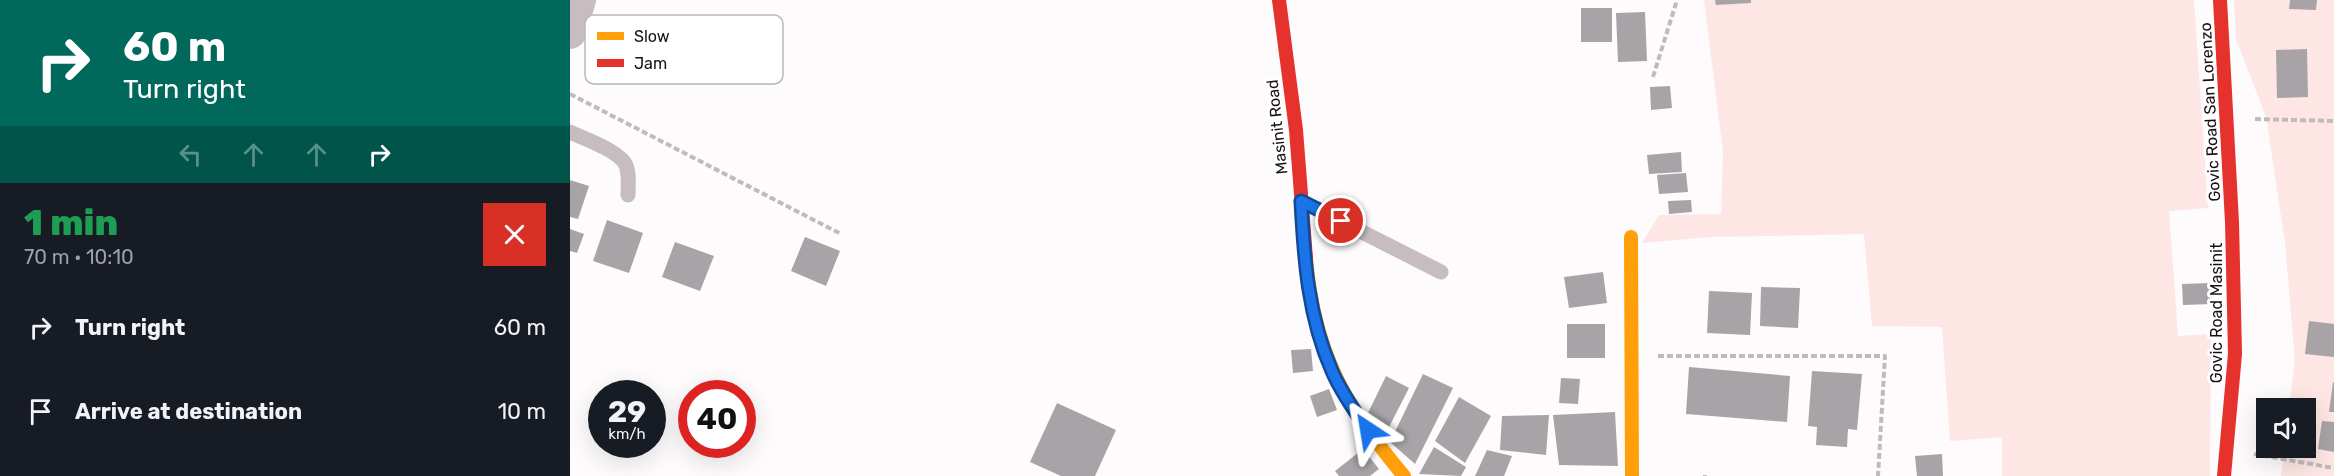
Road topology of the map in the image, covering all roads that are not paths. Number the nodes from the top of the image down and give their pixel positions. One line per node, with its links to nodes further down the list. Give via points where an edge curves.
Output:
1 (580, 0): 4 (street)
2 (1279, 0): 7 (street, Masinit Road)
3 (2220, 0): 8 (street, Govic Road San Lorenzo)
4 (570, 33)
5 (570, 132): 6 (lane, via 606,149 624,163)
6 (628, 195)
7 (1301, 201): 10 (lane); 11 (street, Masinit Road, via 1309,294 1320,341 1333,374)
8 (2232, 222): 13 (street, Govic Road Masinit, via 2235,354)
9 (1631, 237): 12 (street)
10 (1441, 272)
11 (1399, 474)
12 (1632, 476)
13 (2223, 476)

